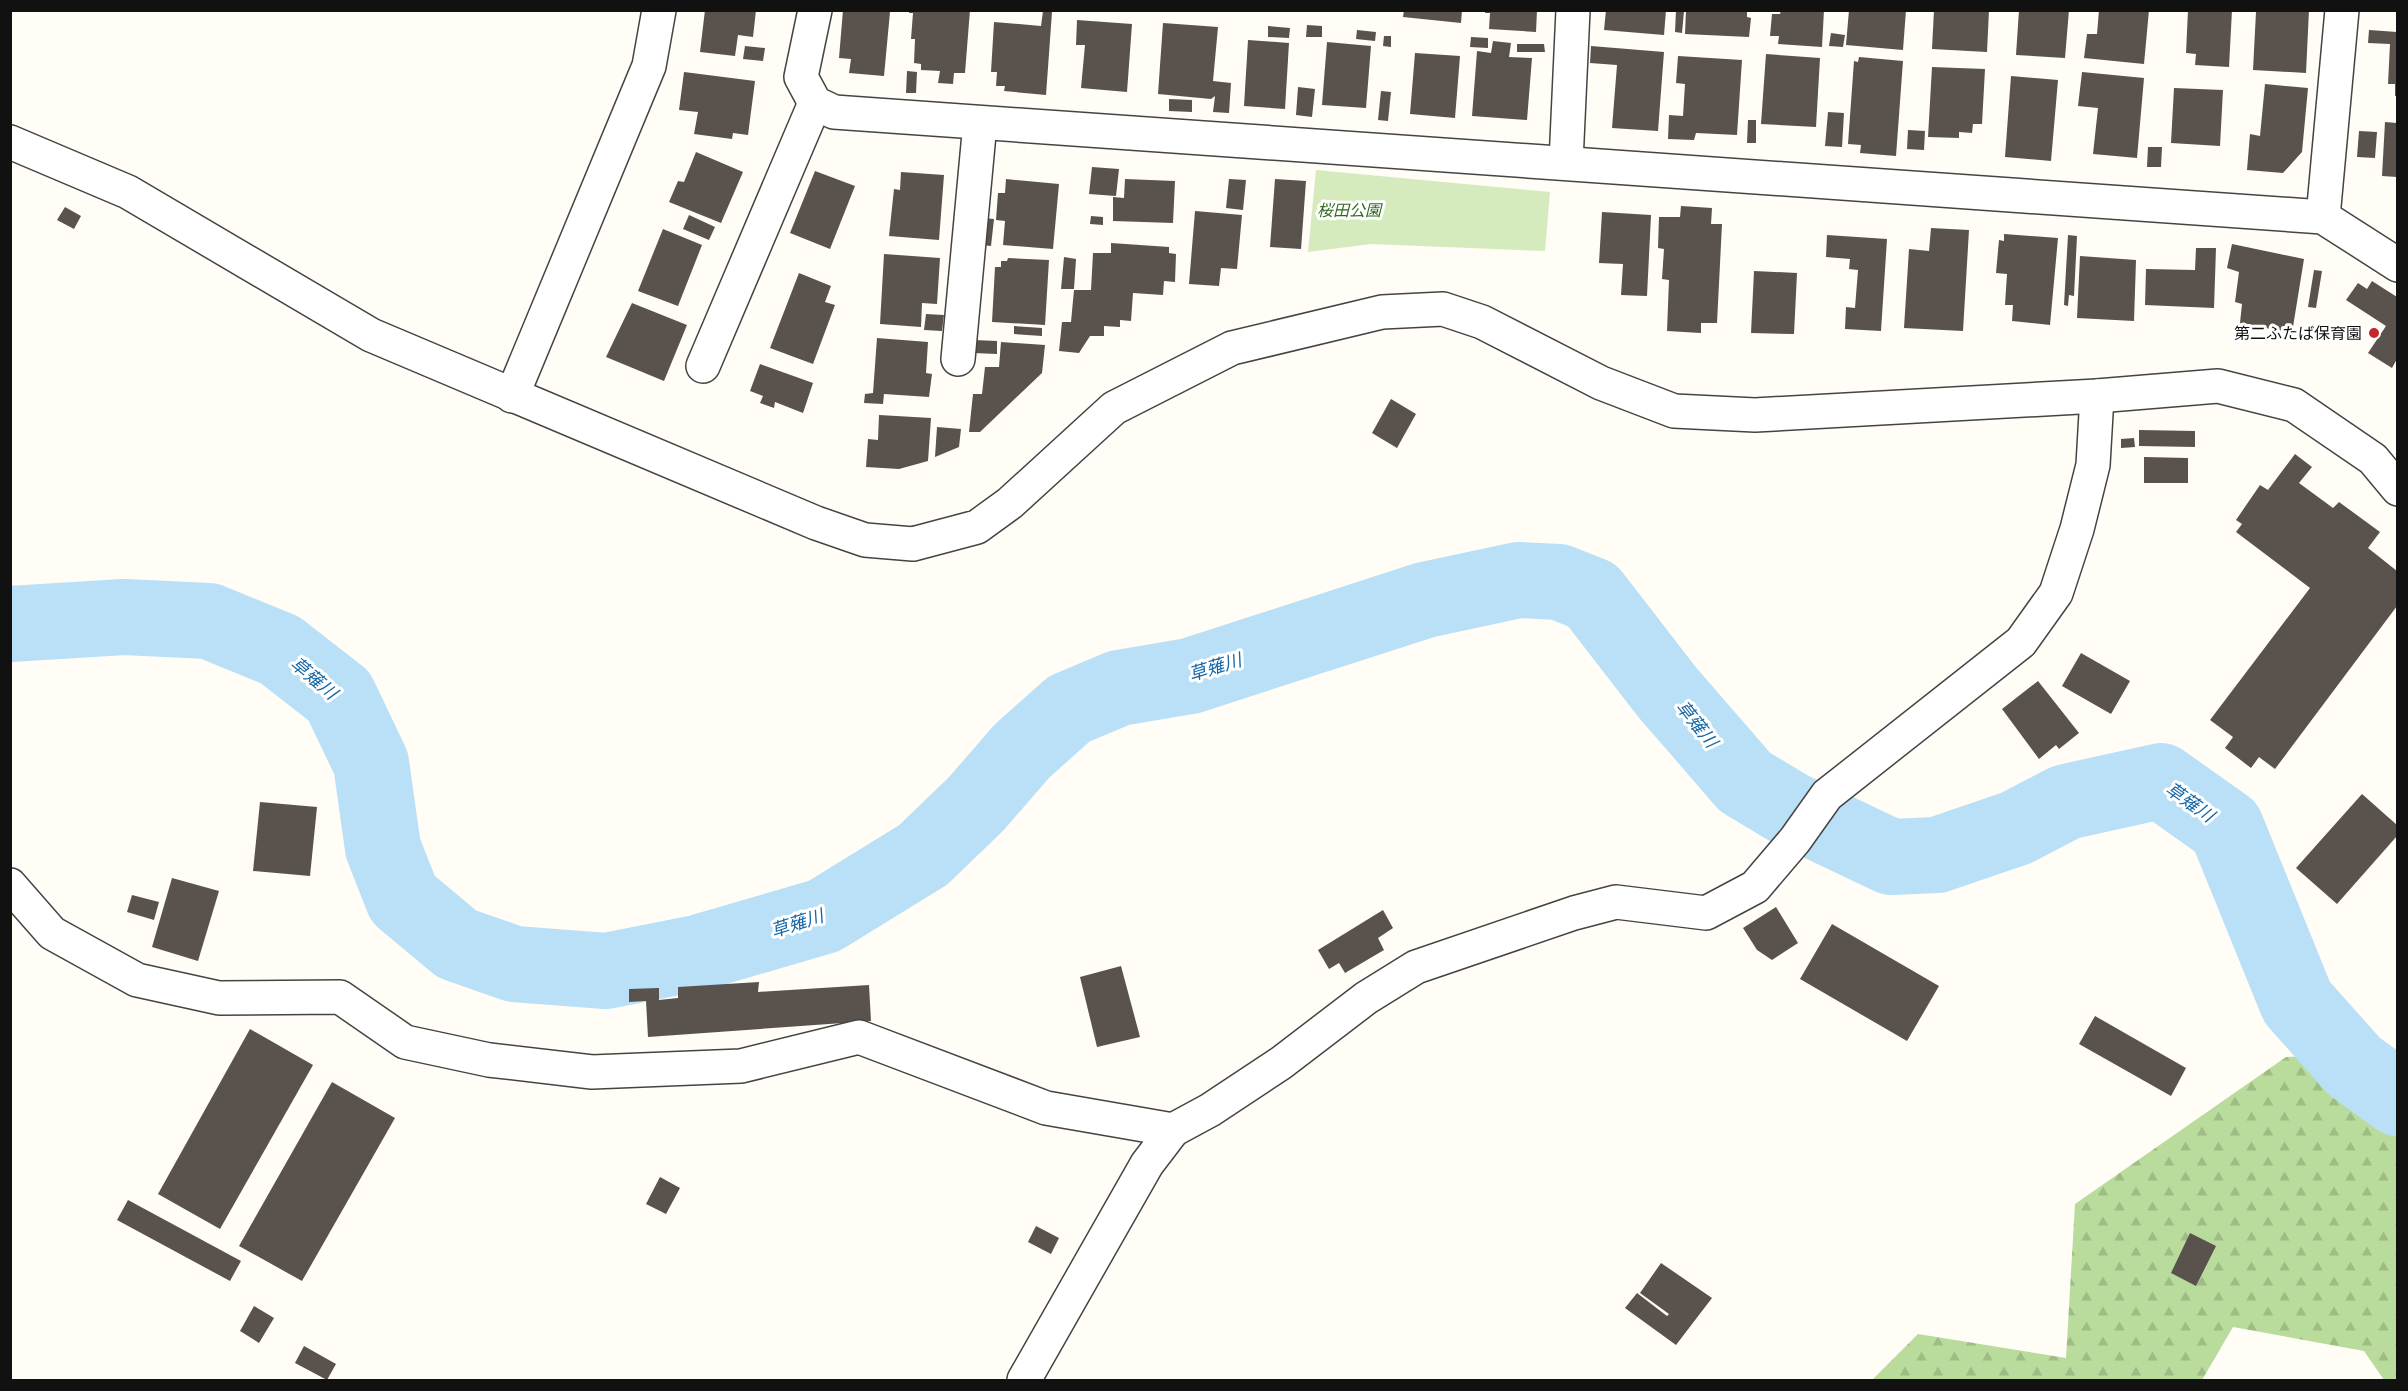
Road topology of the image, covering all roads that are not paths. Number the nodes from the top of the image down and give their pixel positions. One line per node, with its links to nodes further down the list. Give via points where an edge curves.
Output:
1 (659, 10): 13 (street, via 649,66)
2 (815, 10): 5 (street, via 801,77)
3 (1572, 10): 8 (street)
4 (2342, 10): 9 (street)
5 (815, 103): 6 (street, via 834,112); 12 (street)
6 (980, 123): 8 (street); 11 (street)
7 (10, 142): 13 (street, via 128,192 370,335)
8 (1566, 162): 9 (street)
9 (2324, 217): 10 (street)
10 (2397, 265)
11 (958, 359)
12 (703, 366)
13 (512, 396): 14 (street, via 816,523 865,540 913,544 977,527 1010,503 1114,408 1232,348 1382,312 1443,309 1482,322 1601,383 1674,411 1755,415)
14 (2097, 396): 15 (street, via 2218,386 2294,405 2373,459); 17 (street, via 2093,465 2056,592 2021,642 1827,795 1755,887 1706,913 1616,902 1485,941 1416,967 1366,998 1252,1082)
15 (2397, 489)
16 (10, 885): 17 (street, via 52,933 136,980 219,998 340,997 405,1042 489,1060 592,1072 741,1066 859,1037 1046,1108)
17 (1173, 1130): 18 (street, via 1147,1164)
18 (1024, 1380)

